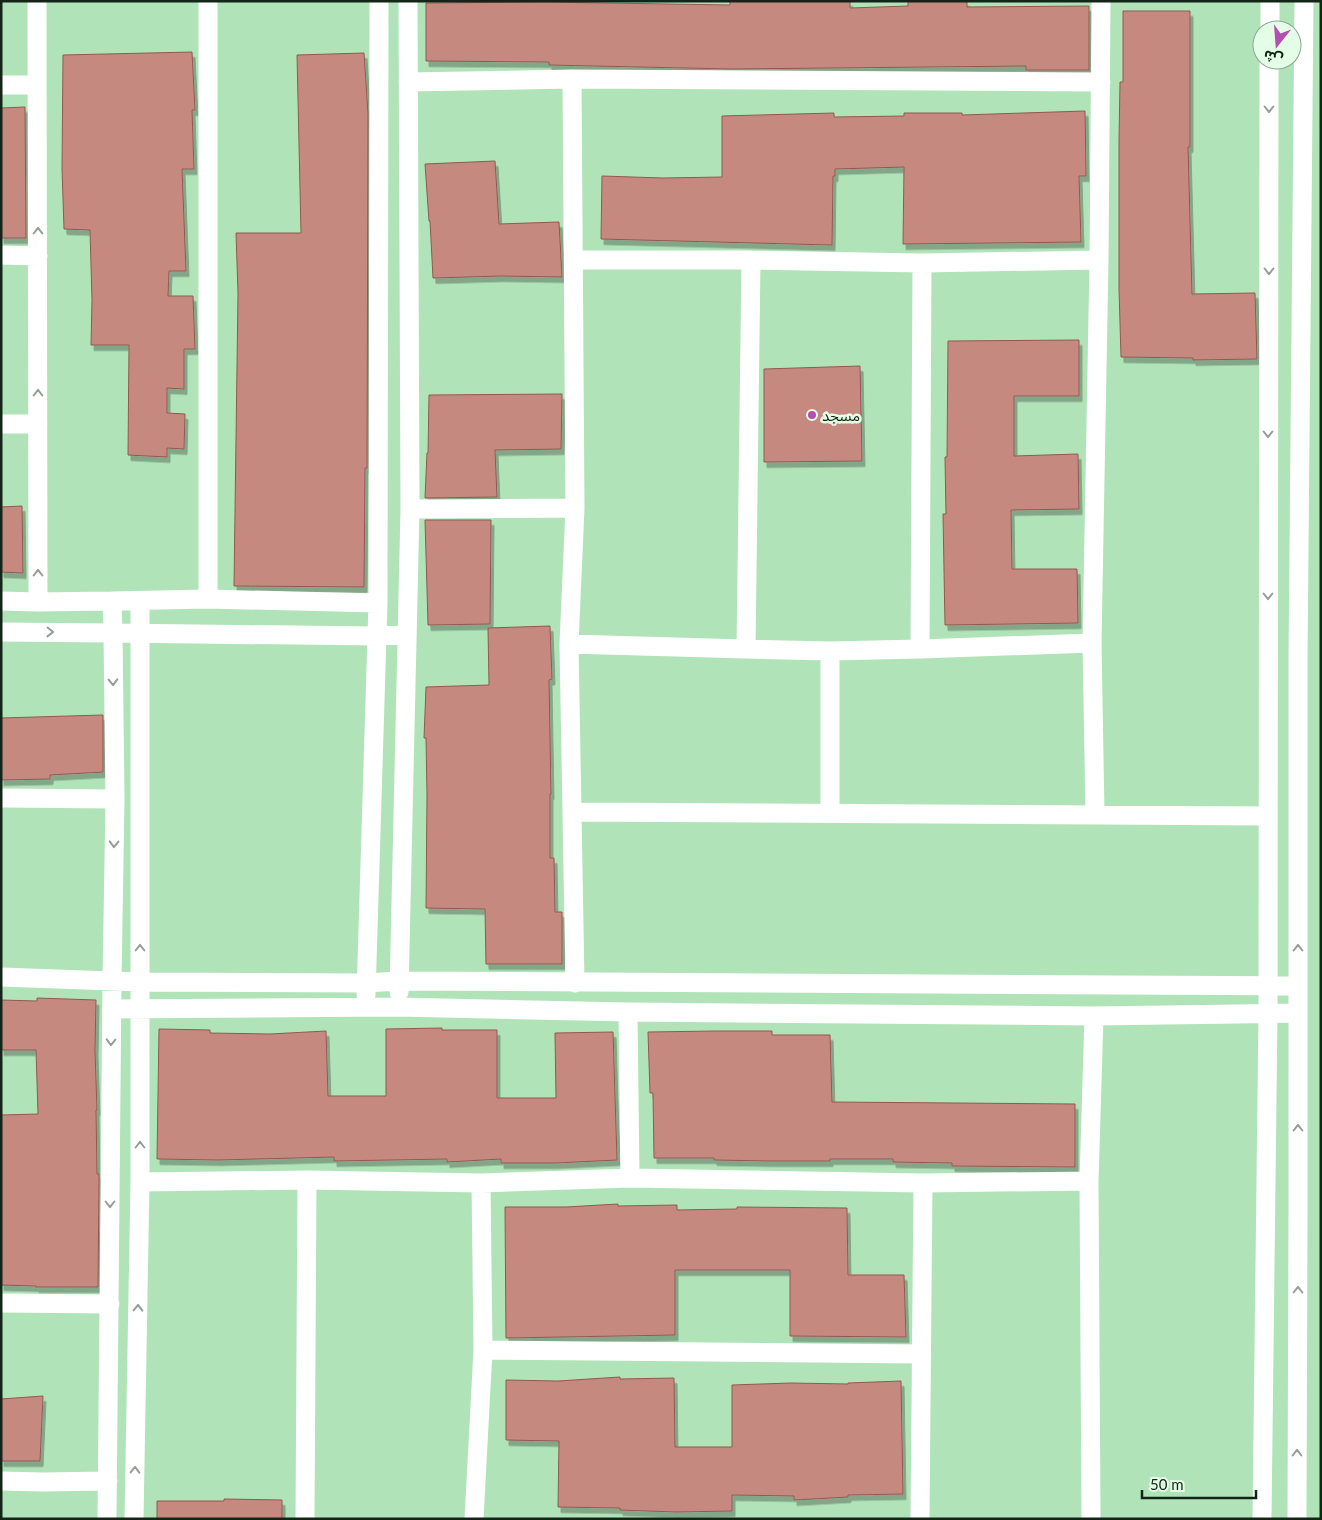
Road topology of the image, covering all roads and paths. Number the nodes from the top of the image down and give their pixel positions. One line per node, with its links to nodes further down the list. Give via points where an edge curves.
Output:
1 (36, 1): 14 (street)
2 (208, 1): 27 (street)
3 (379, 1): 32 (street)
4 (408, 1): 11 (street)
5 (1100, 1): 12 (street)
6 (1270, 1): 8 (street)
7 (1304, 1): 23 (street)
8 (1270, 20)
9 (1269, 70): 24 (street, one-way to 24)
10 (572, 79): 11 (street); 12 (street); 17 (street)
11 (408, 82): 26 (street)
12 (1101, 82): 19 (street)
13 (1, 85): 14 (street)
14 (37, 85): 16 (street, one-way to 14)
15 (1, 256): 16 (street)
16 (38, 256): 22 (street, one-way to 16)
17 (574, 260): 18 (street); 25 (street)
18 (751, 260): 20 (street); 40 (street)
19 (1099, 260): 20 (street); 38 (street)
20 (922, 263): 41 (street)
21 (1, 424): 22 (street)
22 (38, 424): 31 (street, one-way to 22)
23 (1300, 502): 24 (street); 56 (street, one-way to 23)
24 (1268, 503): 48 (street, one-way to 48)
25 (575, 508): 26 (street); 39 (street)
26 (410, 509): 36 (street)
27 (208, 599): 28 (street); 32 (street)
28 (140, 600): 29 (street); 35 (street)
29 (112, 601): 31 (street); 34 (street)
30 (1, 602): 31 (street)
31 (38, 602)
32 (378, 603): 37 (street)
33 (1, 632): 34 (street, one-way to 34)
34 (113, 633): 35 (street); 44 (street, one-way to 44)
35 (140, 634): 37 (street); 52 (street, one-way to 35)
36 (407, 634): 37 (street); 51 (street)
37 (376, 636): 53 (street)
38 (1092, 642): 41 (street); 47 (street)
39 (569, 644): 40 (street); 45 (street)
40 (746, 649): 42 (street)
41 (920, 649): 42 (street)
42 (830, 651): 46 (street)
43 (1, 798): 44 (street)
44 (115, 799): 50 (street, one-way to 50)
45 (573, 812): 46 (street); 54 (street)
46 (830, 813): 47 (street)
47 (1096, 814): 48 (street)
48 (1267, 816): 55 (street)
49 (1, 977): 50 (street)
50 (112, 981): 52 (street); 59 (street)
51 (399, 981): 53 (street); 54 (street); 58 (street)
52 (140, 982): 53 (street); 60 (street)
53 (366, 983): 57 (street)
54 (575, 983): 55 (street)
55 (1268, 985): 56 (street); 62 (street)
56 (1298, 986): 63 (street)
57 (366, 1007): 58 (street); 60 (street)
58 (398, 1007): 61 (street)
59 (112, 1009): 60 (street); 72 (street, one-way to 72)
60 (141, 1010): 68 (street, one-way to 60)
61 (628, 1012): 64 (street); 65 (street)
62 (1268, 1013): 63 (street); 64 (street); 83 (street)
63 (1298, 1013): 84 (street, one-way to 63)
64 (1094, 1016): 67 (street)
65 (630, 1178): 69 (street); 70 (street)
66 (307, 1180): 68 (street); 69 (street); 79 (street)
67 (1089, 1181): 70 (street); 82 (street)
68 (140, 1182): 78 (street, one-way to 68)
69 (481, 1183): 73 (street)
70 (922, 1183): 74 (street)
71 (1, 1302): 72 (street)
72 (110, 1304): 75 (street)
73 (483, 1350): 74 (street); 80 (street)
74 (920, 1354): 81 (street)
75 (108, 1480): 76 (street); 77 (street)
76 (1, 1481)
77 (107, 1519)
78 (134, 1519)
79 (305, 1519)
80 (474, 1519)
81 (920, 1519)
82 (1091, 1519)
83 (1262, 1519)
84 (1296, 1519)

